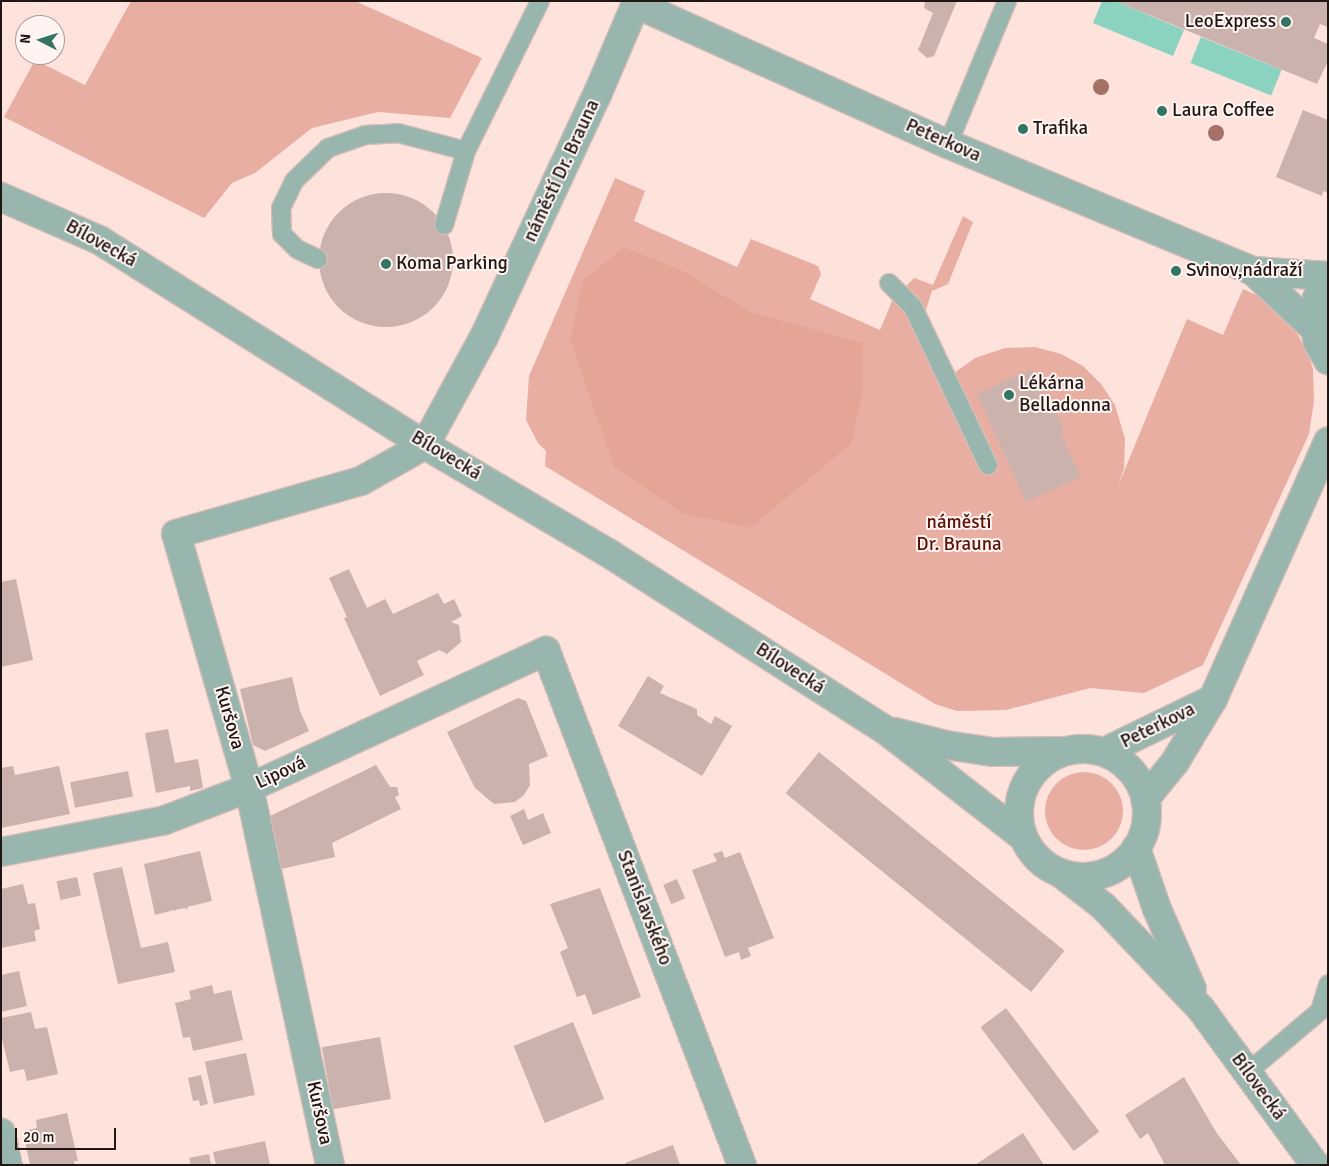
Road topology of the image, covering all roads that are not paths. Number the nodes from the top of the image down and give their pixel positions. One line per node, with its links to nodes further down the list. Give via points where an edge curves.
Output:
1 (540, 1): 5 (lane)
2 (1007, 1): 4 (lane)
3 (634, 2): 4 (street, Peterkova); 16 (street, náměstí Dr. Brauna, via 597,95 484,337)
4 (948, 144): 9 (street, Peterkova)
5 (466, 151): 7 (lane); 8 (lane, via 398,133 365,135 328,148 294,181 281,208 282,234 297,249)
6 (1, 197): 16 (street, Bílovecká, via 101,241)
7 (444, 225)
8 (318, 259)
9 (1253, 271): 10 (street); 13 (street)
10 (1328, 276)
11 (1328, 280): 13 (street, via 1317,298)
12 (889, 283): 17 (lane, via 913,307)
13 (1314, 328): 14 (street)
14 (1328, 360)
15 (1328, 442): 19 (street)
16 (426, 445): 20 (street, Bílovecká, via 610,554); 23 (street, Kuršova, via 362,481 176,534)
17 (988, 465)
18 (546, 651): 23 (street, Lipová); 35 (street, Stanislavského)
19 (1213, 699): 22 (street, Peterkova); 24 (street, via 1175,762)
20 (884, 729): 21 (street, via 946,745 992,752); 25 (street)
21 (1064, 751): 22 (street, via 1086,749); 25 (street, via 1039,766 1022,793 1018,813)
22 (1104, 752): 24 (street, via 1122,762 1136,777)
23 (248, 788): 27 (street, Lipová, via 165,820); 34 (street, Kuršova)
24 (1146, 799): 26 (street, via 1144,830)
25 (1022, 836): 28 (street, via 1033,854 1046,866)
26 (1136, 848): 28 (street, via 1119,866 1100,875 1081,878); 30 (street, via 1157,909)
27 (1, 852)
28 (1063, 874): 30 (street, via 1103,906)
29 (1328, 984): 31 (lane, via 1320,1011)
30 (1201, 1009): 31 (street, Bílovecká)
31 (1248, 1072): 36 (street, Bílovecká)
32 (1, 1133): 33 (street)
33 (8, 1165)
34 (330, 1165)
35 (742, 1165)
36 (1315, 1165)

